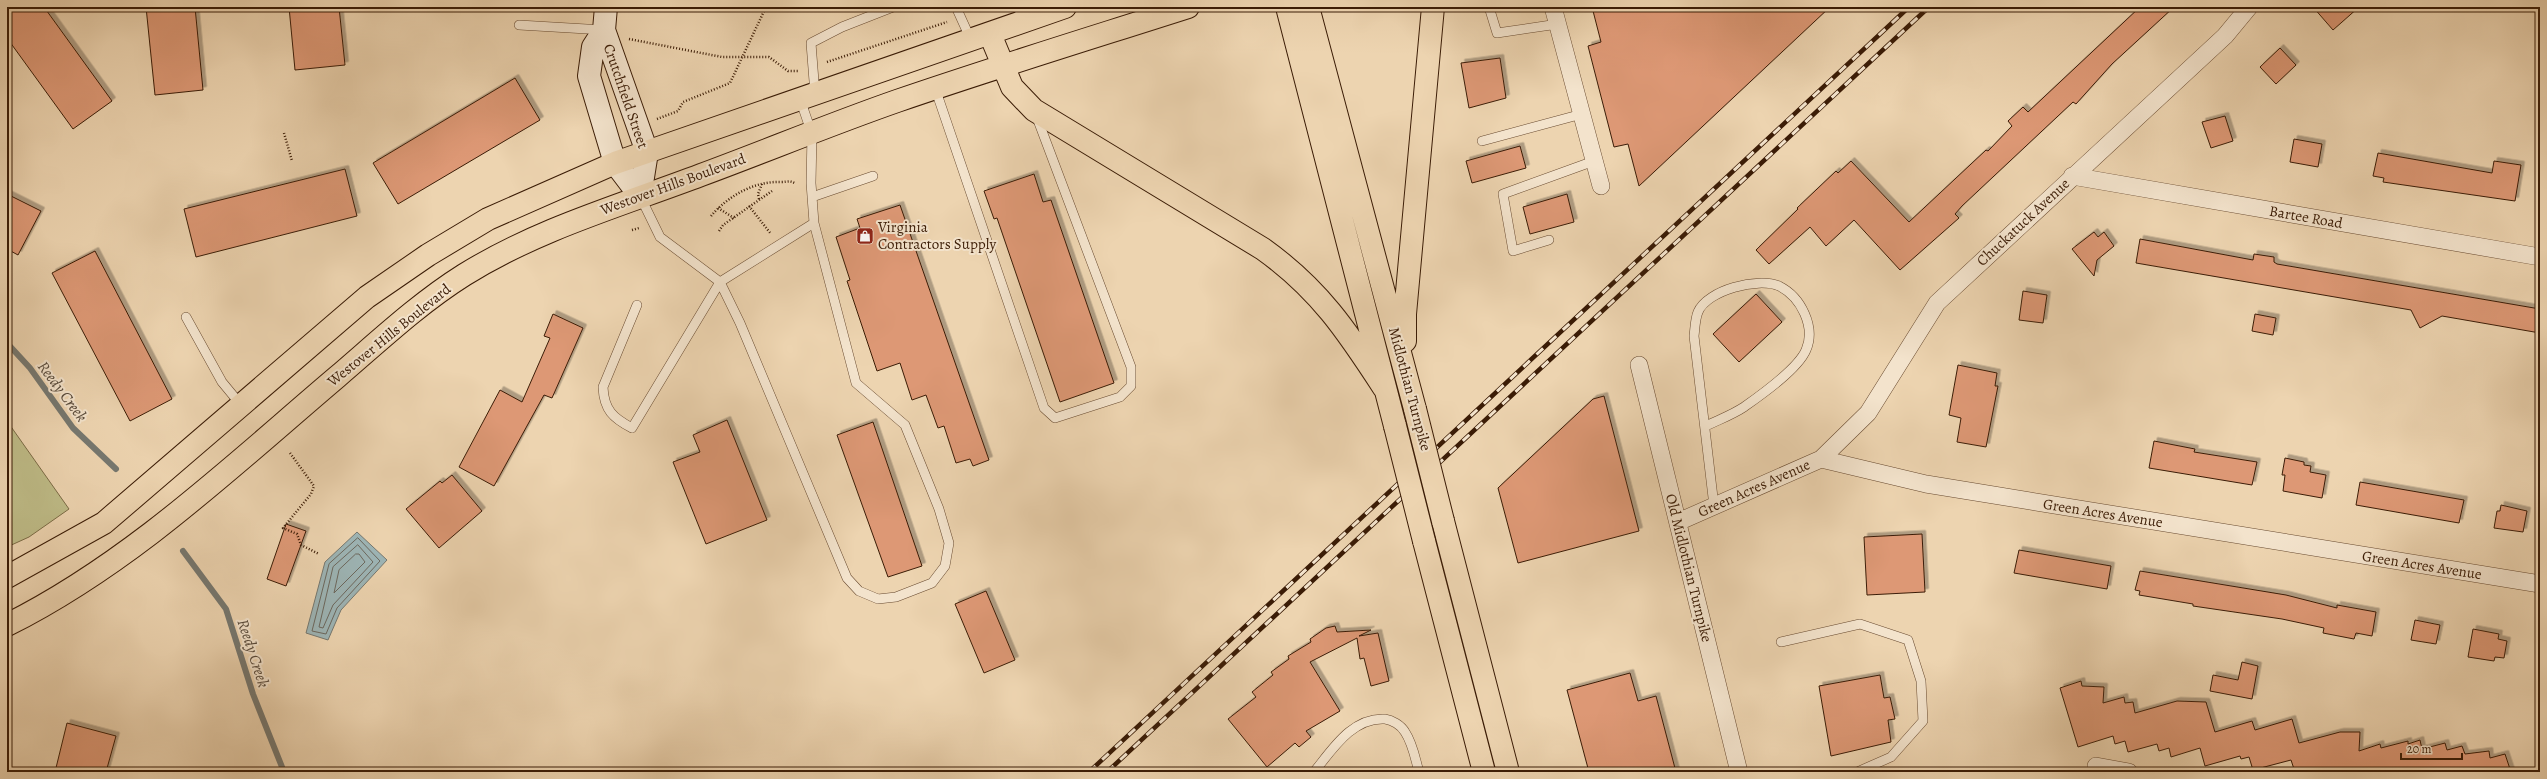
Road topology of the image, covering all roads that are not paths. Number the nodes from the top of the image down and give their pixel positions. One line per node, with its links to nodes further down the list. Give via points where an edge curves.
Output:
1 (606, 7): 14 (street, Crutchfield Street)
2 (893, 7): 18 (lane, via 842,27 811,43 813,67)
3 (956, 7): 15 (lane)
4 (1065, 7): 11 (main road)
5 (1433, 7): 38 (main road, via 1405,314)
6 (1488, 7): 12 (lane, via 1497,33)
7 (1553, 7): 12 (street)
8 (2249, 7): 27 (street, Chuckatuck Avenue, via 2225,36)
9 (1178, 8): 16 (main road, Westover Hills Boulevard)
10 (1299, 13): 38 (main road, Midlothian Turnpike); 39 (main road, Midlothian Turnpike)
11 (1021, 14): 15 (main road)
12 (1558, 24): 20 (street)
13 (519, 25): 14 (lane)
14 (604, 30): 23 (street, Crutchfield Street); 25 (street, Crutchfield Street, via 593,47 589,76)
15 (973, 39): 16 (main road); 18 (main road)
16 (1002, 66): 17 (main road, Westover Hills Boulevard); 19 (main road, via 1012,87)
17 (935, 88): 19 (lane, via 1044,408 1055,418 1120,397 1131,386 1131,367); 21 (main road, Westover Hills Boulevard)
18 (807, 97): 21 (lane); 23 (main road)
19 (1034, 110): 39 (main road, via 1264,249 1299,276 1340,322)
20 (1582, 114): 22 (lane); 24 (street)
21 (812, 134): 29 (main road, Westover Hills Boulevard); 30 (lane)
22 (1482, 141)
23 (647, 152): 25 (main road); 29 (street, Crutchfield Street)
24 (1594, 161): 28 (street); 32 (lane, via 1503,194 1513,251)
25 (615, 163): 29 (street, Crutchfield Street); 40 (main road, via 518,204 428,255 367,297)
26 (873, 176): 30 (lane)
27 (2072, 176): 33 (street, Bartee Road); 42 (street, Chuckatuck Avenue, via 1937,304 1868,413)
28 (1601, 186)
29 (640, 196): 34 (lane, via 660,237); 47 (main road, Westover Hills Boulevard, via 553,228 462,276 407,316 124,555 44,606)
30 (812, 197): 31 (lane)
31 (814, 223): 34 (lane); 34 (lane, via 856,383 905,425 939,509 949,543 945,566 932,583 896,597 878,599 859,592 847,578 740,323)
32 (1548, 240)
33 (2540, 257)
34 (720, 282): 35 (lane, via 632,428 614,418 604,400 603,387)
35 (637, 305)
36 (186, 317): 40 (lane, via 222,382)
37 (1639, 365): 44 (street, Old Midlothian Turnpike)
38 (1405, 370): 52 (main road, Midlothian Turnpike, bridge)
39 (1384, 388): 51 (main road, Midlothian Turnpike, bridge)
40 (241, 405): 45 (main road, via 104,523)
41 (1706, 426): 41 (lane, via 1694,336 1698,312 1709,296 1729,288 1761,284 1778,286 1806,314 1810,331 1806,350 1795,366 1743,408); 43 (lane)
42 (1821, 459): 43 (street, Green Acres Avenue); 46 (street, Green Acres Avenue, via 1926,484)
43 (1714, 506): 44 (street, Green Acres Avenue)
44 (1678, 522): 53 (street, Old Midlothian Turnpike)
45 (7, 577)
46 (2540, 584)
47 (7, 625)
48 (1781, 642): 54 (lane, via 1860,624 1908,640 1921,681 1923,721 1891,757)
49 (1314, 772): 50 (lane, via 1342,738 1360,725 1376,719 1391,721 1404,730)
50 (1419, 772)
51 (1484, 772)
52 (1508, 772)
53 (1739, 772)
54 (1856, 772)
55 (2096, 772): 56 (street, via 2096,766)
56 (2129, 772)

